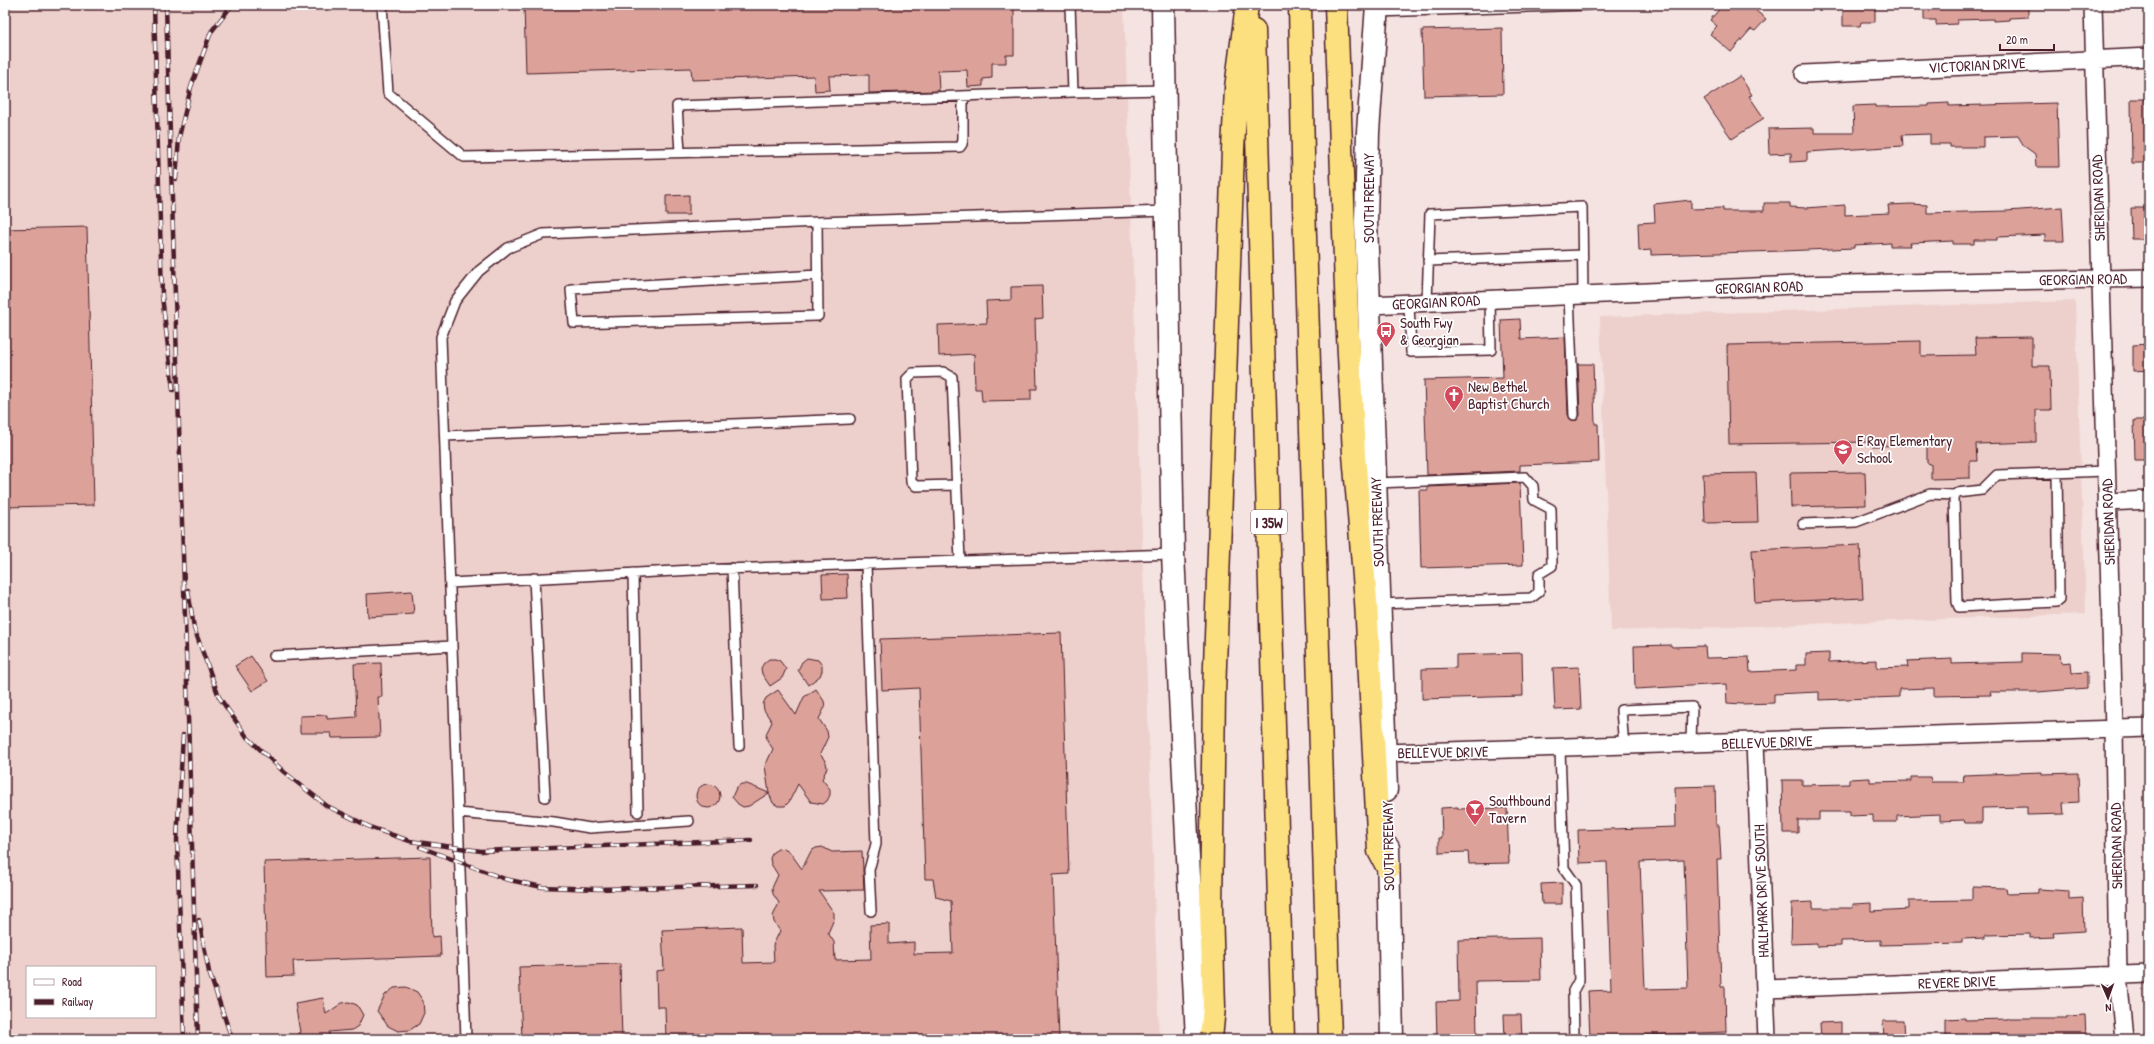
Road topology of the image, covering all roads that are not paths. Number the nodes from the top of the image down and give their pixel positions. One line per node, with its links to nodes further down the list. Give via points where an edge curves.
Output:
1 (382, 5): 17 (lane, via 388,93 464,157)
2 (1070, 5): 15 (lane)
3 (1163, 5): 14 (main road)
4 (1247, 5): 70 (highway, via 1236,88 1217,592 1211,908 1214,1006)
5 (1254, 5): 71 (highway, I 35W)
6 (1300, 5): 72 (highway, via 1304,212)
7 (1336, 5): 63 (highway, via 1354,454 1366,601 1379,851)
8 (1589, 5): 10 (lane)
9 (2093, 5): 12 (street, SHERIDAN ROAD)
10 (1376, 8): 29 (main road, SOUTH FREEWAY, via 1368,132 1366,222)
11 (2149, 57): 12 (street, VICTORIAN DRIVE)
12 (2094, 59): 13 (street, VICTORIAN DRIVE); 24 (street, SHERIDAN ROAD)
13 (1804, 74)
14 (1165, 90): 15 (lane); 18 (main road)
15 (1073, 92): 16 (lane)
16 (963, 97): 17 (lane, via 963,139 960,147); 17 (lane, via 677,106)
17 (680, 152)
18 (1167, 211): 19 (lane); 41 (main road)
19 (817, 222): 22 (lane); 32 (lane, via 543,234 508,248 479,271 455,301 441,337)
20 (1582, 255): 21 (lane); 21 (lane, via 1582,207 1430,214); 25 (lane)
21 (1428, 261): 27 (lane)
22 (818, 275): 22 (lane, via 818,316 574,322 572,289)
23 (2149, 278): 24 (street, GEORGIAN ROAD)
24 (2100, 279): 25 (street, GEORGIAN ROAD, via 1795,285); 33 (street, SHERIDAN ROAD)
25 (1576, 295): 26 (street, GEORGIAN ROAD); 30 (lane)
26 (1490, 300): 27 (street, GEORGIAN ROAD); 28 (lane, via 1491,350 1412,352)
27 (1427, 302): 28 (street, GEORGIAN ROAD)
28 (1409, 303): 29 (street, GEORGIAN ROAD)
29 (1370, 305): 35 (main road, SOUTH FREEWAY)
30 (1574, 415)
31 (850, 419): 32 (lane)
32 (445, 436): 47 (lane)
33 (2106, 471): 34 (lane); 39 (street, SHERIDAN ROAD)
34 (2057, 473): 37 (lane, via 1997,475 1982,490 1962,491); 37 (lane, via 2060,596 2056,602 1963,608 1957,605)
35 (1376, 483): 48 (main road, SOUTH FREEWAY); 48 (lane, via 1525,477 1533,486 1534,500 1551,509 1552,566 1539,574 1539,592 1531,598)
36 (957, 485): 36 (lane, via 952,377 943,372 913,373 907,379 911,482 916,486); 42 (lane)
37 (1955, 495): 40 (lane, via 1930,494 1856,522)
38 (2149, 500): 39 (street)
39 (2107, 502): 52 (street, SHERIDAN ROAD)
40 (1803, 524)
41 (1173, 554): 42 (lane); 69 (main road)
42 (960, 561): 43 (lane)
43 (866, 564): 44 (lane); 64 (lane, via 876,844 869,870)
44 (732, 568): 45 (lane); 55 (lane)
45 (633, 573): 46 (lane); 60 (lane)
46 (534, 578): 47 (lane); 59 (lane)
47 (450, 583): 49 (lane)
48 (1380, 604): 58 (main road, SOUTH FREEWAY)
49 (452, 646): 50 (lane); 61 (lane)
50 (274, 656)
51 (2149, 728): 52 (street, BELLEVUE DRIVE)
52 (2114, 730): 53 (street, BELLEVUE DRIVE); 66 (street, SHERIDAN ROAD)
53 (1755, 742): 54 (street, BELLEVUE DRIVE); 67 (street, HALLMARK DRIVE SOUTH)
54 (1691, 744): 56 (street, BELLEVUE DRIVE); 56 (lane, via 1692,707 1621,710)
55 (739, 746)
56 (1624, 747): 57 (street, BELLEVUE DRIVE)
57 (1560, 749): 58 (street, BELLEVUE DRIVE); 74 (lane, via 1564,868 1576,885 1580,980 1573,991)
58 (1385, 753): 63 (main road, SOUTH FREEWAY)
59 (545, 797)
60 (638, 812)
61 (458, 813): 62 (lane, via 590,828); 68 (lane)
62 (689, 821)
63 (1388, 868): 73 (main road, SOUTH FREEWAY)
64 (871, 911)
65 (2149, 974): 66 (street, REVERE DRIVE)
66 (2118, 976): 67 (street, REVERE DRIVE); 76 (street, SHERIDAN ROAD)
67 (1765, 989): 75 (street, HALLMARK DRIVE SOUTH)
68 (466, 1039)
69 (1197, 1039)
70 (1211, 1039)
71 (1283, 1039)
72 (1330, 1039)
73 (1392, 1039)
74 (1574, 1039)
75 (1767, 1039)
76 (2124, 1039)

